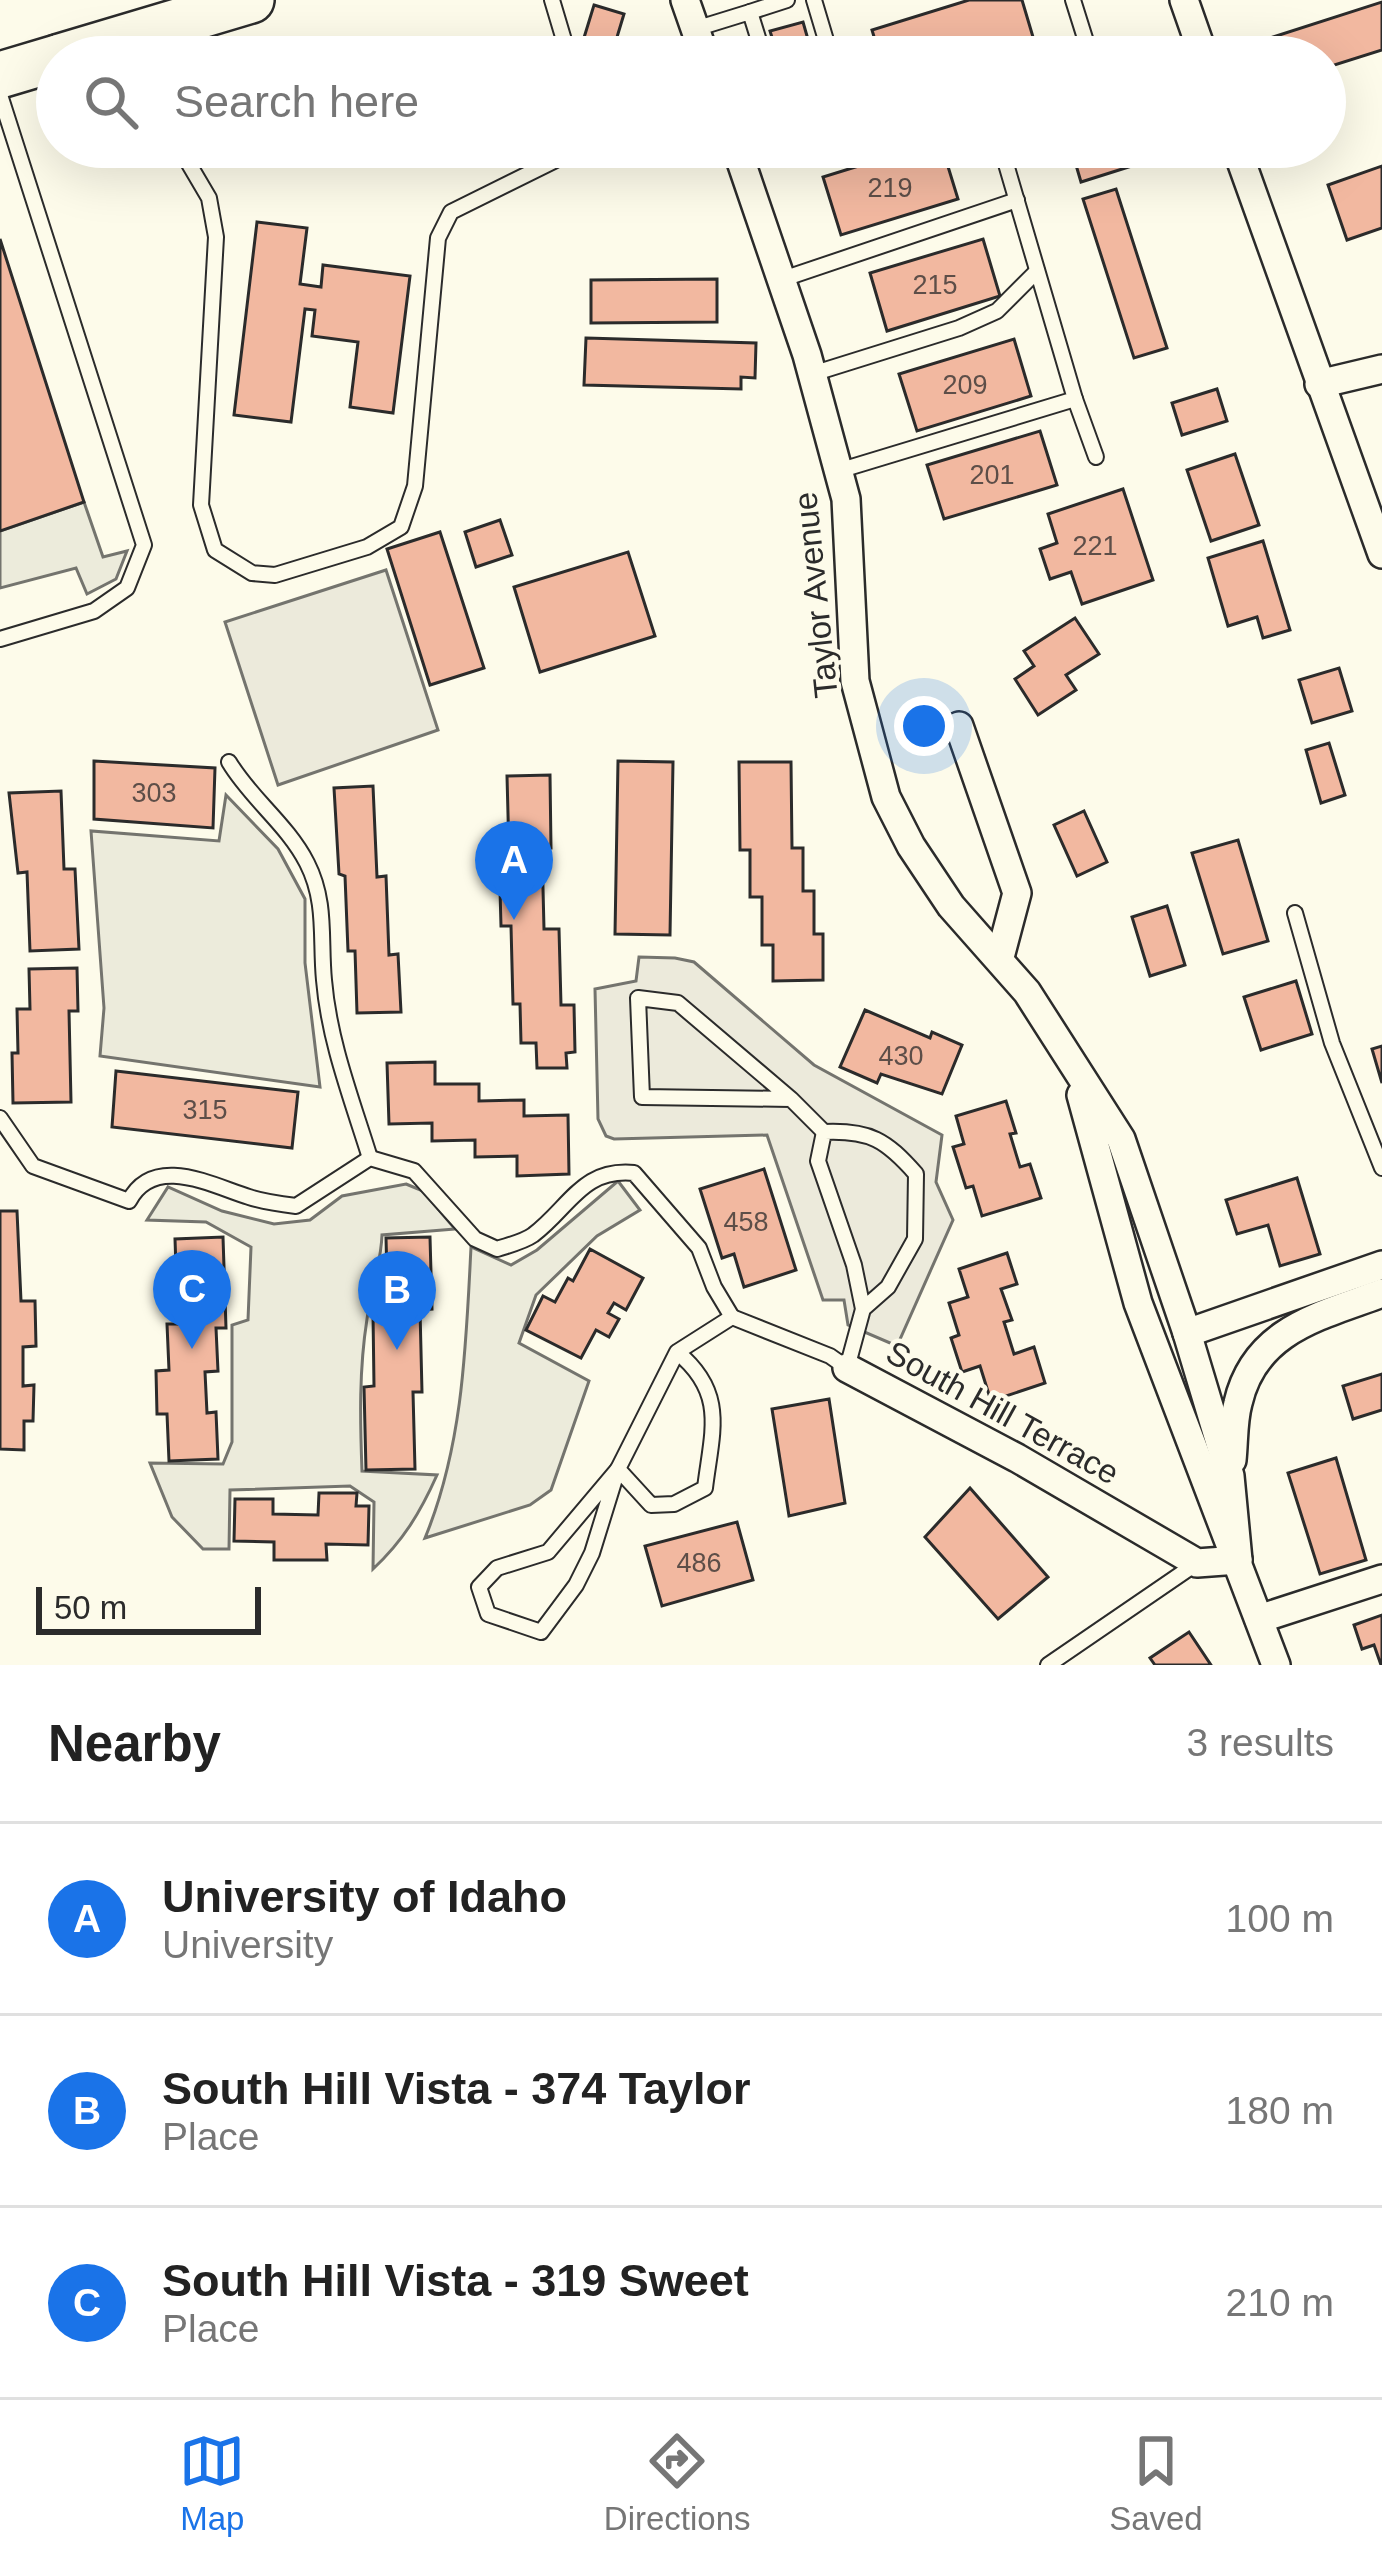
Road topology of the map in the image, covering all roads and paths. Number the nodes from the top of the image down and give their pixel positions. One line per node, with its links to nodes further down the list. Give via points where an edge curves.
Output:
1 (251, 0): 8 (highway)
2 (552, 0): 12 (lane)
3 (685, 0): 10 (street)
4 (787, 0): 9 (lane)
5 (814, 0): 15 (lane)
6 (1073, 0): 16 (lane)
7 (1184, 0): 17 (street)
8 (176, 11): 11 (highway)
9 (750, 12): 10 (lane); 14 (lane)
10 (695, 29): 13 (street)
11 (150, 36)
12 (563, 36)
13 (697, 36)
14 (757, 36)
15 (825, 36)
16 (1084, 36)
17 (1197, 36)
18 (36, 64): 19 (highway)
19 (0, 75)
20 (0, 95): 36 (lane, via 144,545 127,588 94,610)
21 (191, 168): 22 (lane, via 209,198 216,237 201,505 215,550 252,573 275,574 367,547 401,526 416,486 438,238 451,212)
22 (540, 168)
23 (743, 168): 28 (street, Taylor Avenue)
24 (1007, 168): 26 (lane)
25 (1243, 168): 31 (street)
26 (1017, 200): 27 (lane); 28 (lane)
27 (1037, 271): 30 (lane, via 997,311); 32 (lane)
28 (780, 280): 30 (street, Taylor Avenue)
29 (1382, 368): 31 (street)
30 (812, 374): 34 (street, Taylor Avenue)
31 (1319, 385): 35 (street)
32 (1075, 398): 33 (lane); 34 (lane)
33 (1096, 457)
34 (838, 471): 40 (street, Taylor Avenue, via 855,681 886,797 951,906)
35 (1382, 554)
36 (0, 639)
37 (959, 726): 40 (street, via 1017,893)
38 (229, 762): 45 (lane, via 307,863 323,911 324,981 339,1059)
39 (1294, 914): 46 (lane, via 1332,1043)
40 (1000, 957): 41 (street, Taylor Avenue)
41 (1071, 1062): 51 (street, Taylor Avenue, via 1120,1139); 54 (street, Taylor Avenue, via 1138,1303)
42 (791, 1099): 42 (lane, via 678,1003 638,998 642,1097); 44 (lane)
43 (0, 1118): 45 (lane, via 33,1166 129,1201 162,1177 191,1176 296,1207)
44 (824, 1132): 49 (lane, via 818,1161); 49 (lane, via 857,1130 892,1147 916,1174 916,1239 888,1286)
45 (370, 1158): 50 (lane, via 414,1171 475,1239 497,1249 529,1238 596,1177 634,1173 699,1248)
46 (1382, 1168)
47 (1382, 1264): 51 (street)
48 (1382, 1293): 56 (street, via 1276,1337 1238,1402)
49 (863, 1309): 53 (lane)
50 (732, 1317): 52 (lane); 53 (lane, South Hill Terrace)
51 (1187, 1333): 54 (street, Taylor Avenue); 56 (street, Taylor Avenue)
52 (676, 1352): 55 (lane); 55 (lane, via 699,1370 714,1409 705,1488 674,1504 650,1505)
53 (847, 1368): 58 (street, South Hill Terrace)
54 (1176, 1406): 57 (street, Taylor Avenue)
55 (618, 1468): 55 (lane, via 592,1552 541,1632 488,1614 479,1587 496,1568 548,1552)
56 (1230, 1476): 57 (street, Taylor Avenue)
57 (1238, 1560): 58 (street); 60 (street, Taylor Avenue)
58 (1197, 1563): 61 (lane)
59 (1382, 1579): 60 (street)
60 (1259, 1619): 62 (street, Taylor Avenue)
61 (1048, 1665)
62 (1276, 1665)

